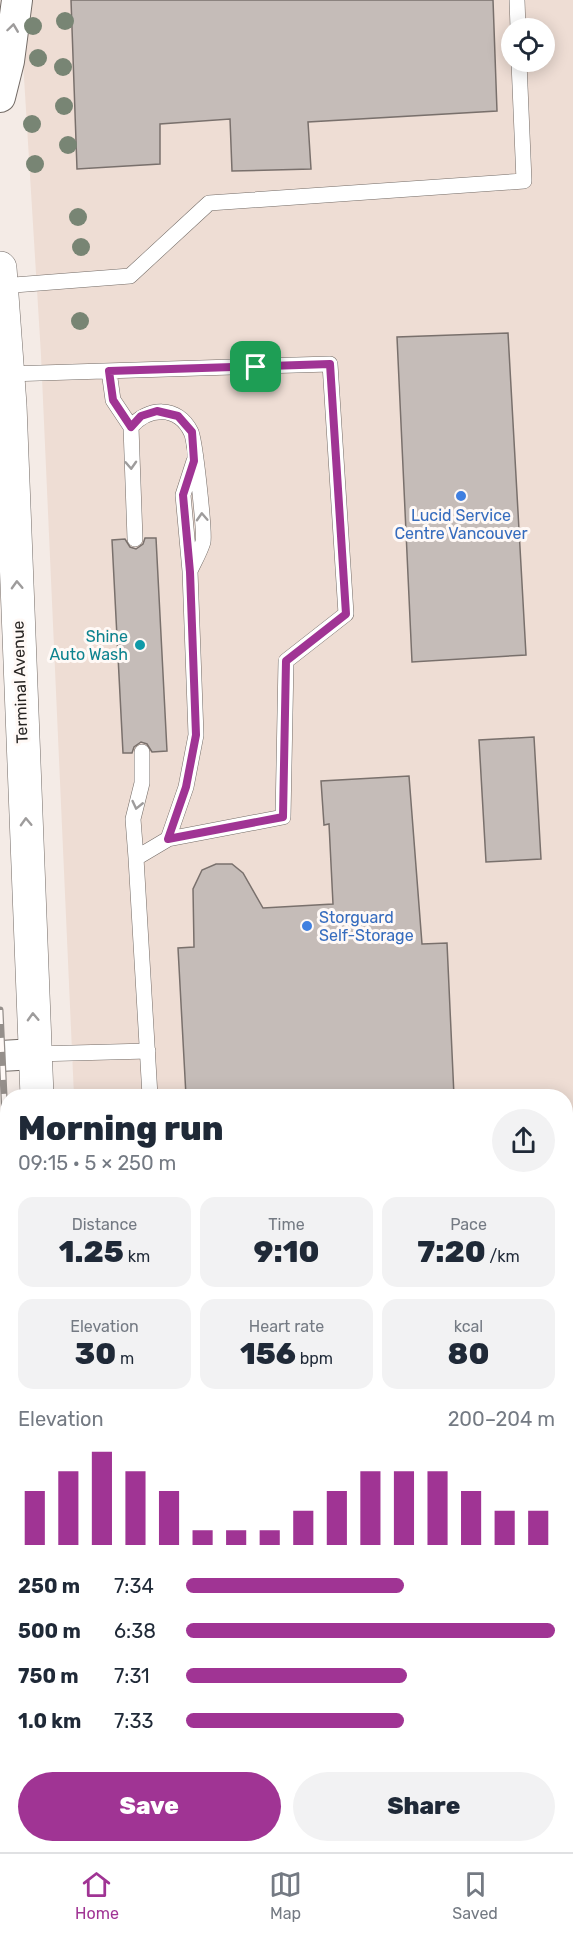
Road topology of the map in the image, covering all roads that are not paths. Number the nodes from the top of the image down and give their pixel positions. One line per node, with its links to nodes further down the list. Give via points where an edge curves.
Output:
1 (17, 0): 5 (street, one-way to 1)
2 (517, 0): 3 (lane)
3 (518, 18)
4 (519, 72): 6 (lane, via 524,181 208,203 130,276)
5 (0, 97)
6 (1, 277): 8 (main road, Terminal Avenue)
7 (109, 371): 8 (lane); 9 (lane, via 113,400); 12 (lane, via 330,364 346,614 286,661 283,817)
8 (8, 374): 15 (main road, Terminal Avenue, one-way to 8)
9 (131, 427): 10 (lane, one-way to 10); 12 (lane, one-way to 9, via 186,787 196,735 190,572 204,540 201,496 192,432 178,416 157,411 141,416)
10 (135, 539)
11 (142, 752): 13 (lane, one-way to 13, via 142,783 134,819)
12 (168, 839): 13 (lane)
13 (136, 858): 14 (lane)
14 (148, 1052): 15 (lane); 18 (lane)
15 (35, 1054): 16 (street); 17 (main road, Terminal Avenue)
16 (0, 1056)
17 (37, 1089)
18 (150, 1089)

